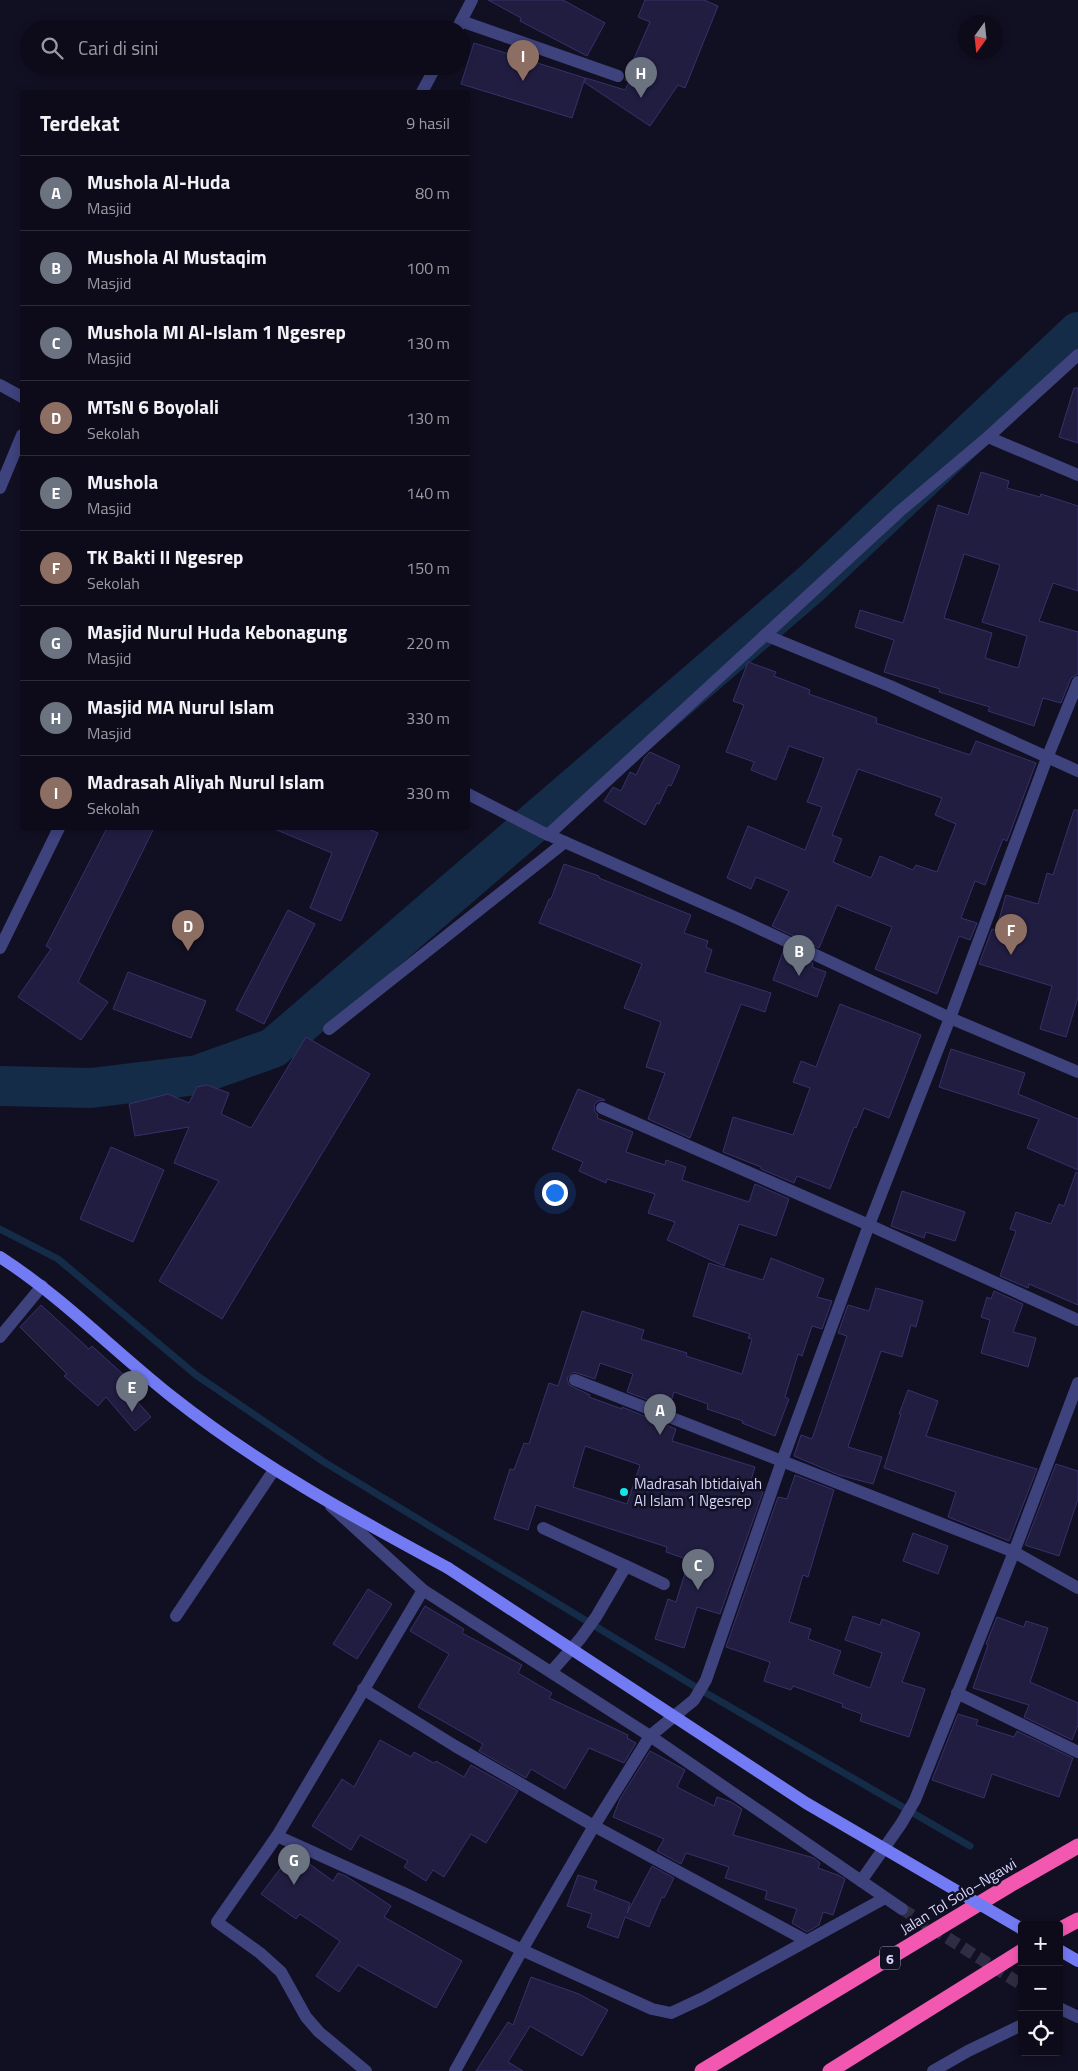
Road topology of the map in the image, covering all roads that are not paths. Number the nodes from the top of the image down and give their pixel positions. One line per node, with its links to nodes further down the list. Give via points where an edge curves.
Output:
1 (472, 0): 2 (street)
2 (462, 20)
3 (470, 29): 5 (street)
4 (431, 75): 6 (street)
5 (618, 76)
6 (423, 90)
7 (1078, 355): 10 (street)
8 (0, 385): 9 (street)
9 (20, 396)
10 (988, 437): 12 (street); 14 (street, via 900,511)
11 (20, 440): 13 (street)
12 (1078, 476)
13 (0, 488)
14 (765, 635): 16 (street, via 890,686); 20 (street)
15 (1078, 682): 16 (street)
16 (1046, 758): 17 (street); 23 (street)
17 (1078, 771)
18 (470, 795): 20 (street)
19 (58, 830): 22 (street)
20 (545, 834): 21 (street)
21 (565, 842): 23 (street); 24 (street)
22 (0, 948)
23 (950, 1018): 25 (street); 27 (street)
24 (329, 1029)
25 (1078, 1072)
26 (602, 1108): 27 (street)
27 (869, 1225): 30 (street); 34 (street)
28 (0, 1257): 29 (main road)
29 (42, 1286): 31 (street); 35 (main road, via 170,1395)
30 (1078, 1320)
31 (0, 1337)
32 (574, 1380): 34 (street)
33 (1078, 1383): 38 (street)
34 (782, 1461): 38 (street); 47 (street, via 706,1680 694,1700)
35 (274, 1470): 36 (main road); 43 (street)
36 (328, 1503): 42 (street); 56 (main road, bridge, via 448,1568 806,1803)
37 (543, 1528): 39 (street)
38 (1014, 1552): 41 (street); 46 (street)
39 (626, 1566): 40 (street); 44 (street, via 596,1617)
40 (664, 1584)
41 (1078, 1588)
42 (423, 1590): 44 (street); 45 (street)
43 (176, 1616)
44 (551, 1672): 47 (street)
45 (363, 1688): 49 (street, via 455,1746); 50 (street)
46 (957, 1694): 48 (street); 52 (street, via 915,1800)
47 (650, 1736): 49 (street); 52 (street)
48 (1078, 1752)
49 (594, 1826): 58 (street); 59 (street)
50 (277, 1836): 59 (street); 66 (street, via 217,1922 281,1972 306,2017)
51 (1078, 1846): 68 (highway, Jalan Tol Solo–Ngawi / 6)
52 (861, 1881): 53 (street)
53 (885, 1898): 54 (street); 58 (street)
54 (902, 1909)
55 (1078, 1920): 57 (highway)
56 (1018, 1927)
57 (1063, 1928)
58 (806, 1941): 59 (street, via 671,2013 652,2009)
59 (522, 1950): 67 (street)
60 (1063, 1952): 62 (main road)
61 (1018, 1954): 69 (highway)
62 (1078, 1961)
63 (1063, 2010): 64 (street)
64 (1078, 2017)
65 (1018, 2027): 70 (street, via 968,2050)
66 (366, 2071)
67 (455, 2071)
68 (702, 2071)
69 (830, 2071)
70 (933, 2071)

